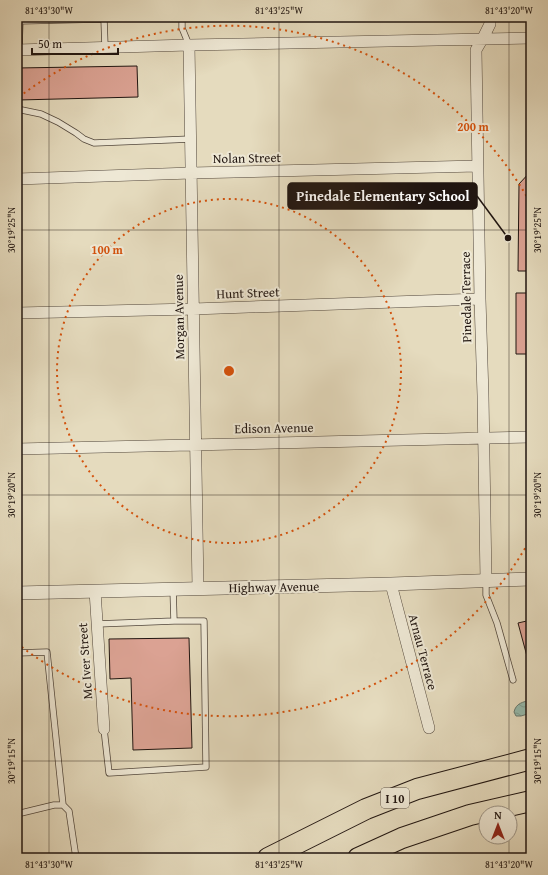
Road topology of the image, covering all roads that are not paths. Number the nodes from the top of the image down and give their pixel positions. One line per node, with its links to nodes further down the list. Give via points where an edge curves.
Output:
1 (182, 17): 6 (lane, via 182,28)
2 (490, 17): 4 (street, Pinedale Terrace, via 490,24)
3 (18, 20): 7 (lane, via 104,19); 8 (lane)
4 (483, 38): 5 (street); 6 (street); 11 (street, Pinedale Terrace, via 476,50)
5 (531, 38)
6 (189, 45): 7 (street); 10 (street, Morgan Avenue)
7 (105, 47): 8 (street)
8 (18, 50)
9 (17, 108): 10 (lane, via 41,114 94,143)
10 (191, 139): 12 (street, Morgan Avenue)
11 (477, 166): 12 (street, Nolan Street); 14 (street, Pinedale Terrace)
12 (192, 173): 13 (street, Nolan Street); 15 (street, Morgan Avenue)
13 (17, 180)
14 (480, 299): 15 (street, Hunt Street); 17 (street, Pinedale Terrace)
15 (193, 309): 16 (street, Hunt Street); 19 (street, Morgan Avenue)
16 (17, 313)
17 (483, 437): 18 (street, Edison Avenue); 19 (street, Edison Avenue); 22 (street, Pinedale Terrace)
18 (531, 437)
19 (196, 444): 20 (street, Edison Avenue); 24 (street, Morgan Avenue)
20 (17, 449)
21 (531, 579): 22 (street, Highway Avenue)
22 (486, 580): 23 (street, Highway Avenue); 31 (lane, via 486,595 497,623)
23 (391, 584): 24 (street, Highway Avenue); 32 (street, Arnau Terrace)
24 (198, 588): 25 (street, Highway Avenue)
25 (173, 589): 26 (street, Highway Avenue); 28 (lane)
26 (94, 591): 27 (street, Highway Avenue); 29 (street, Mc Iver Street)
27 (17, 593)
28 (174, 621): 29 (lane); 33 (lane, via 204,621 206,767 109,773)
29 (96, 624): 33 (street, Mc Iver Street)
30 (17, 654): 36 (lane, via 47,652)
31 (513, 680)
32 (429, 728)
33 (104, 729)
34 (531, 759): 39 (highway, I 10, via 417,789 366,809)
35 (531, 801): 40 (highway, via 470,815 402,838)
36 (63, 805): 37 (lane); 38 (lane, via 69,811)
37 (17, 814)
38 (76, 858)
39 (268, 858)
40 (358, 858)

